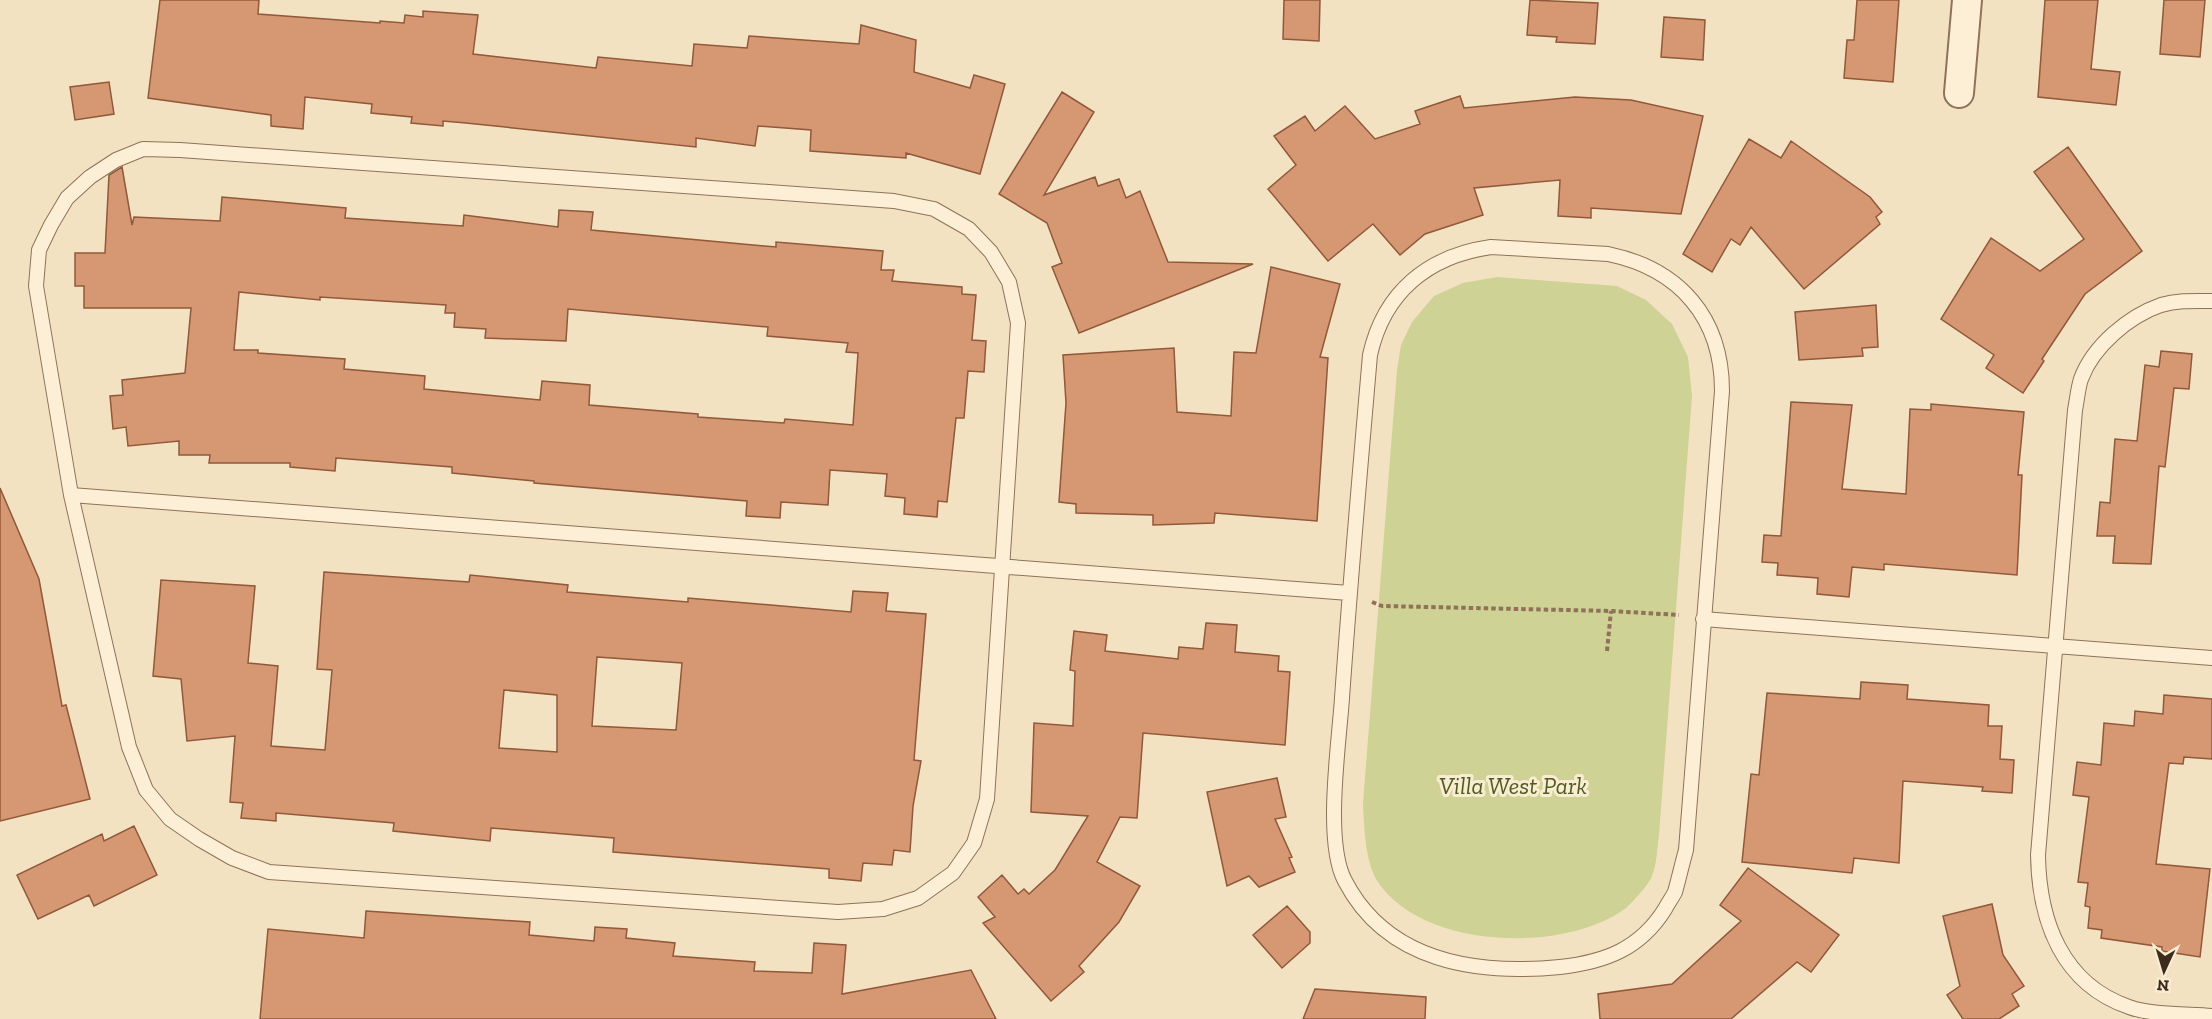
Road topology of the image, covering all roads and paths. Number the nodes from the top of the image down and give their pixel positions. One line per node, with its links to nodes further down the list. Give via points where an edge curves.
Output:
1 (1967, 0): 2 (street)
2 (1959, 93)
3 (2212, 301): 9 (lane, via 2184,300 2161,305 2142,315 2116,332 2093,356 2081,379 2075,410)
4 (71, 495): 5 (lane); 5 (lane, via 129,747 146,790 170,819 199,839 232,858 269,872 838,912 883,909 918,898 952,873 974,843 987,799); 5 (lane, via 36,286 39,250 67,198 116,160 143,149 894,201 934,209 969,229 991,252 1009,282 1018,323)
5 (1002, 567): 6 (lane)
6 (1349, 593): 7 (path, via 1382,606); 8 (lane, via 1370,355 1383,316 1400,292 1426,270 1469,250 1491,247 1608,254 1651,267 1678,287 1701,311 1715,338 1722,367 1722,391); 8 (lane, via 1334,805 1336,848 1343,879 1357,903 1401,943 1447,961 1511,969 1587,964 1623,950 1654,927 1674,894 1686,850)
7 (1611, 611): 8 (path); 10 (path)
8 (1703, 619): 9 (lane)
9 (2056, 647): 11 (lane); 12 (lane, via 2038,855 2047,921 2062,954 2083,982 2103,996 2131,1008)
10 (1607, 651)
11 (2212, 658)
12 (2212, 1016)

